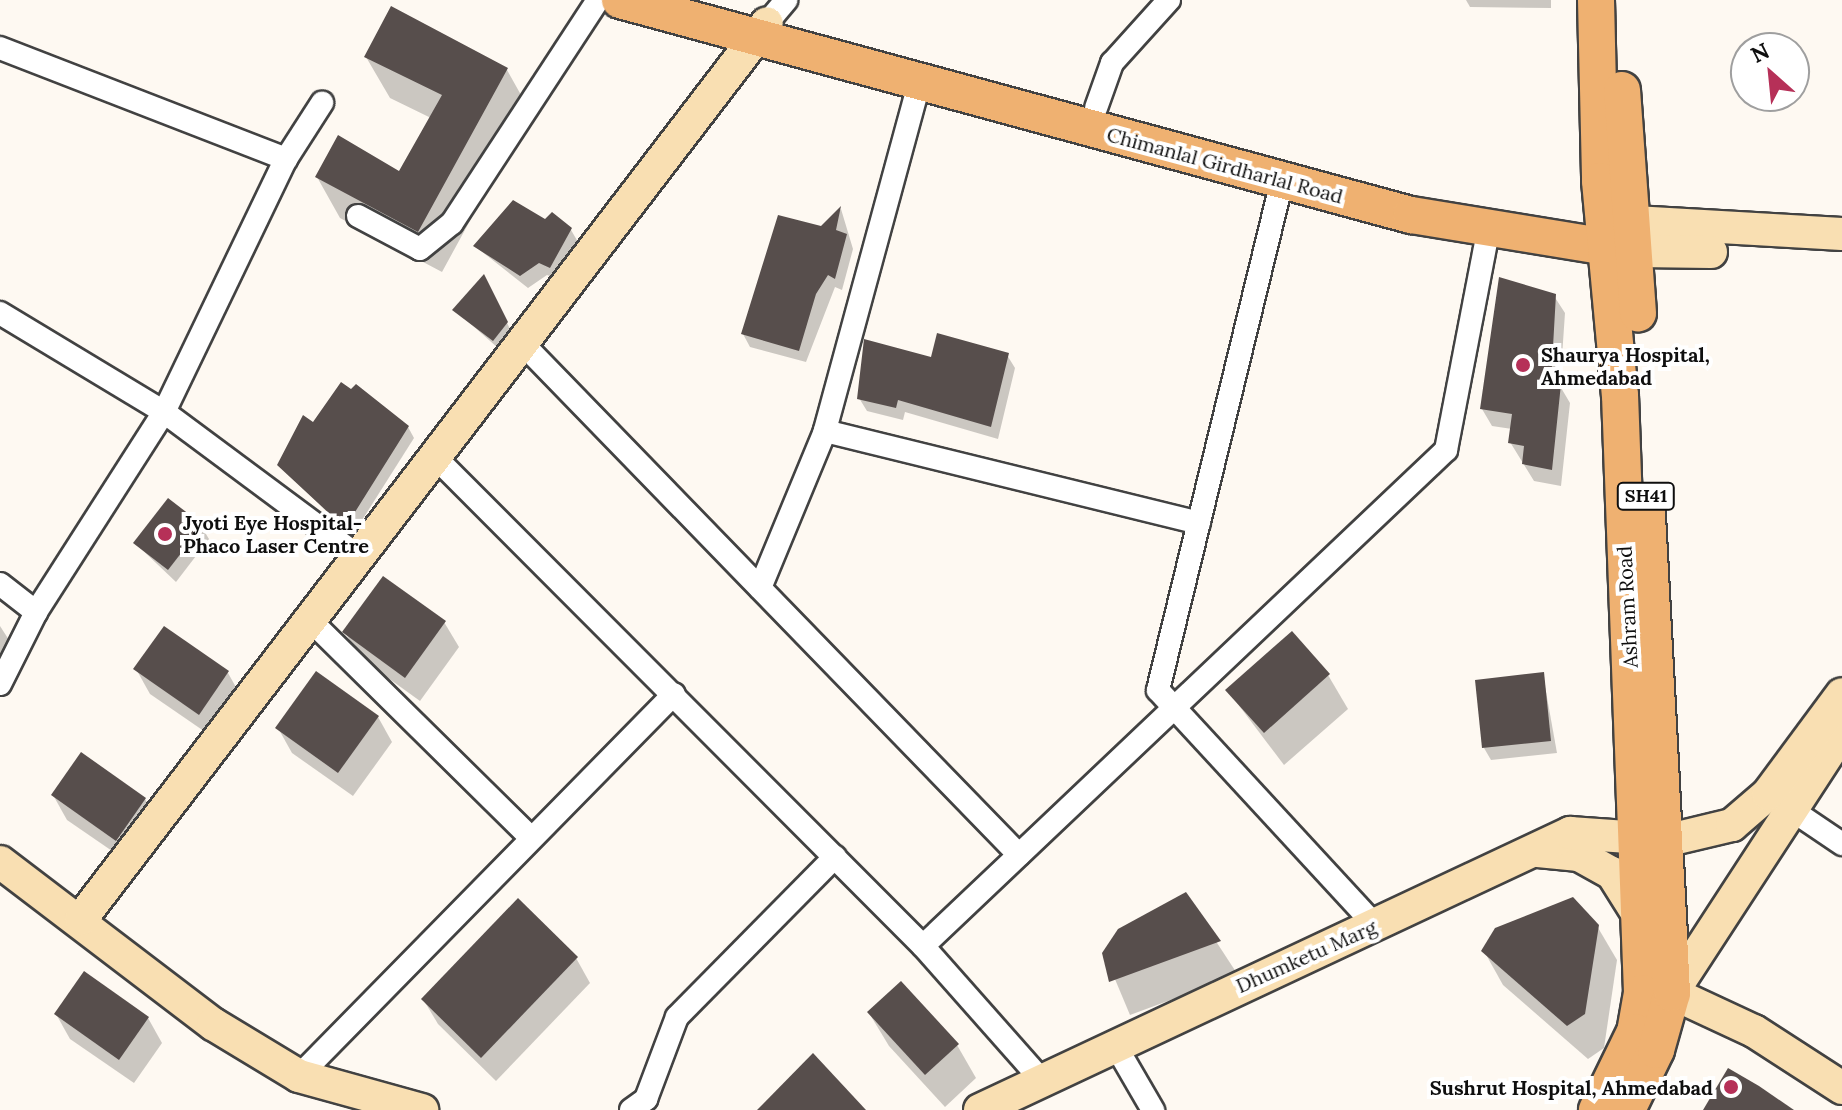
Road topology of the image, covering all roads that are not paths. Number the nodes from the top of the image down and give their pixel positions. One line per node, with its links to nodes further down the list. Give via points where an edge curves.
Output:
1 (598, 0): 14 (street, via 452,223 420,249)
2 (620, 0): 7 (main road, Chimanlal Girdharlal Road)
3 (690, 0): 7 (main road, Chimanlal Girdharlal Road)
4 (1169, 0): 11 (street, via 1112,63)
5 (1596, 0): 17 (main road, Ashram Road)
6 (1620, 0): 17 (main road, Ashram Road)
7 (769, 21): 9 (main road, Chimanlal Girdharlal Road); 11 (main road, Chimanlal Girdharlal Road); 20 (street)
8 (0, 48): 12 (street)
9 (919, 84): 13 (main road, Chimanlal Girdharlal Road); 22 (street)
10 (322, 103): 12 (street)
11 (1096, 108): 17 (main road, Chimanlal Girdharlal Road, via 1415,196)
12 (286, 159): 21 (street)
13 (1282, 181): 15 (main road, Chimanlal Girdharlal Road); 24 (street)
14 (358, 216)
15 (1488, 231): 17 (main road, Chimanlal Girdharlal Road); 33 (street, via 1446,450)
16 (1842, 234): 17 (street, Chimanlal Girdharlal Road)
17 (1622, 237): 18 (street, Chimanlal Girdharlal Road); 37 (main road, Ashram Road)
18 (1842, 255)
19 (0, 313): 21 (street)
20 (523, 344): 23 (street); 27 (street)
21 (164, 412): 25 (street); 28 (street)
22 (825, 431): 24 (street); 27 (street)
23 (436, 458): 25 (street); 31 (street)
24 (1199, 523): 33 (street, via 1158,690)
25 (359, 557): 29 (street)
26 (0, 584): 28 (street)
27 (760, 588): 40 (street)
28 (36, 612): 30 (street)
29 (310, 620): 36 (street); 43 (street)
30 (0, 684)
31 (674, 694): 36 (street); 41 (street)
32 (1842, 694): 35 (street)
33 (1174, 707): 40 (street); 45 (street)
34 (1842, 732): 35 (street)
35 (1778, 801): 37 (street, Dhumketu Marg, via 1732,825); 38 (street); 47 (street)
36 (531, 838): 49 (street)
37 (1654, 838): 39 (street, Dhumketu Marg, via 1570,833); 44 (main road, Ashram Road); 47 (main road, Ashram Road)
38 (1842, 844)
39 (1535, 850): 44 (street, via 1579,855 1612,873); 45 (street, Dhumketu Marg)
40 (1019, 855): 46 (street)
41 (835, 857): 46 (street); 54 (street, via 677,1017 646,1099)
42 (0, 862): 43 (street)
43 (81, 919): 49 (street, via 213,1024)
44 (1641, 919): 47 (main road, Ashram Road)
45 (1375, 925): 48 (street, Dhumketu Marg)
46 (923, 946): 50 (street)
47 (1657, 993): 51 (street, via 1754,1031); 56 (main road, Ashram Road); 57 (main road, Ashram Road, via 1656,1050)
48 (1114, 1043): 50 (street, Dhumketu Marg); 55 (street)
49 (299, 1076): 53 (street)
50 (1039, 1077): 52 (street, Dhumketu Marg)
51 (1842, 1088)
52 (985, 1109)
53 (422, 1110)
54 (631, 1110)
55 (1153, 1110)
56 (1597, 1110)
57 (1627, 1110)

